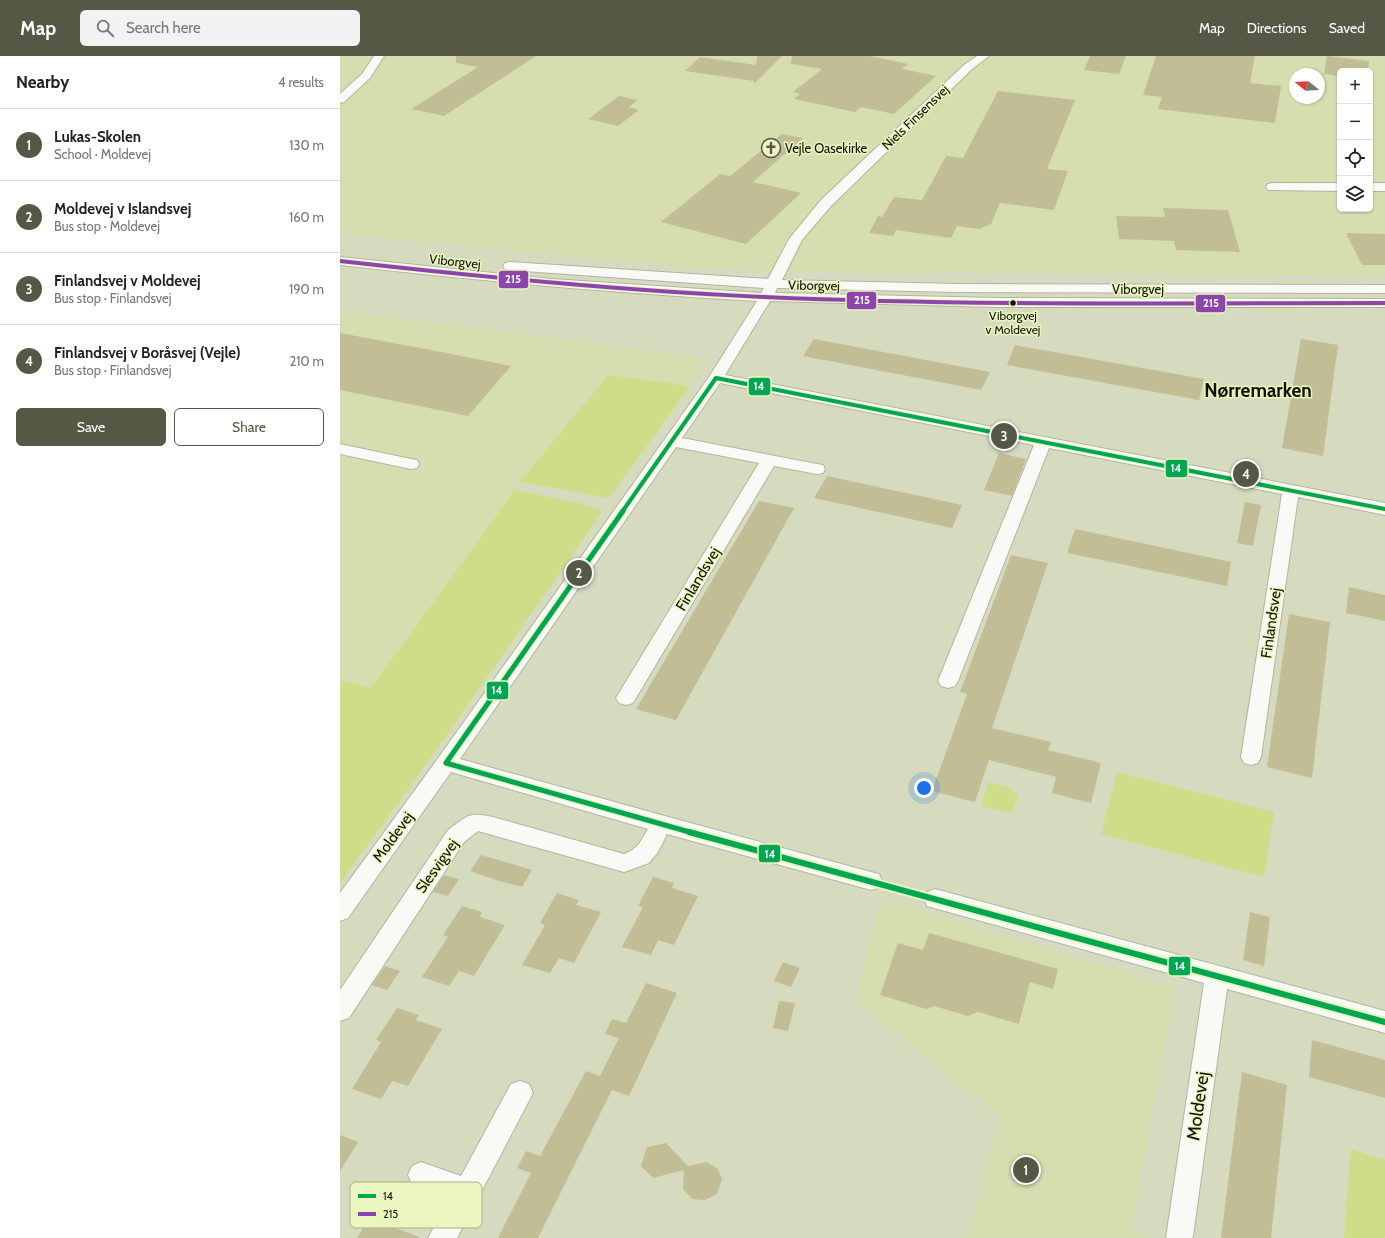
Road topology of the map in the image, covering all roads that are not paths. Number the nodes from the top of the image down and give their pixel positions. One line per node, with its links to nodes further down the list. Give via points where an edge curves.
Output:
1 (379, 56): 3 (street, via 366,76)
2 (984, 56): 11 (street, Niels Finsensvej, via 968,67 826,203 796,239)
3 (340, 100)
4 (1272, 187): 5 (street)
5 (1337, 187)
6 (1373, 187): 7 (street)
7 (1385, 187)
8 (340, 248): 11 (street, Viborgvej)
9 (340, 261): 11 (street, Viborgvej, via 549,283)
10 (1385, 289): 11 (street, Viborgvej)
11 (770, 290): 12 (street, Viborgvej, via 926,302); 13 (street, Moldevej)
12 (1385, 303)
13 (716, 378): 14 (street, Moldevej); 15 (street)
14 (672, 441): 17 (street); 25 (street, Moldevej)
15 (1043, 443): 20 (street); 22 (street)
16 (340, 449): 18 (street)
17 (769, 460): 19 (street); 23 (street, Finlandsvej)
18 (411, 464)
19 (817, 469)
20 (1291, 490): 21 (street); 24 (street, Finlandsvej)
21 (1385, 509)
22 (948, 681)
23 (626, 698)
24 (1251, 757)
25 (446, 764): 26 (street); 29 (street, Moldevej)
26 (661, 824): 27 (street); 31 (street, Slesvigvej, via 641,857 624,863 475,822 456,836)
27 (871, 881)
28 (935, 899): 30 (street)
29 (340, 911)
30 (1217, 975): 32 (street); 38 (street, Moldevej)
31 (340, 1010)
32 (1385, 1022)
33 (520, 1093): 36 (street)
34 (421, 1175): 35 (street)
35 (440, 1182)
36 (471, 1182)
37 (447, 1228): 39 (street)
38 (1179, 1236)
39 (442, 1238)

